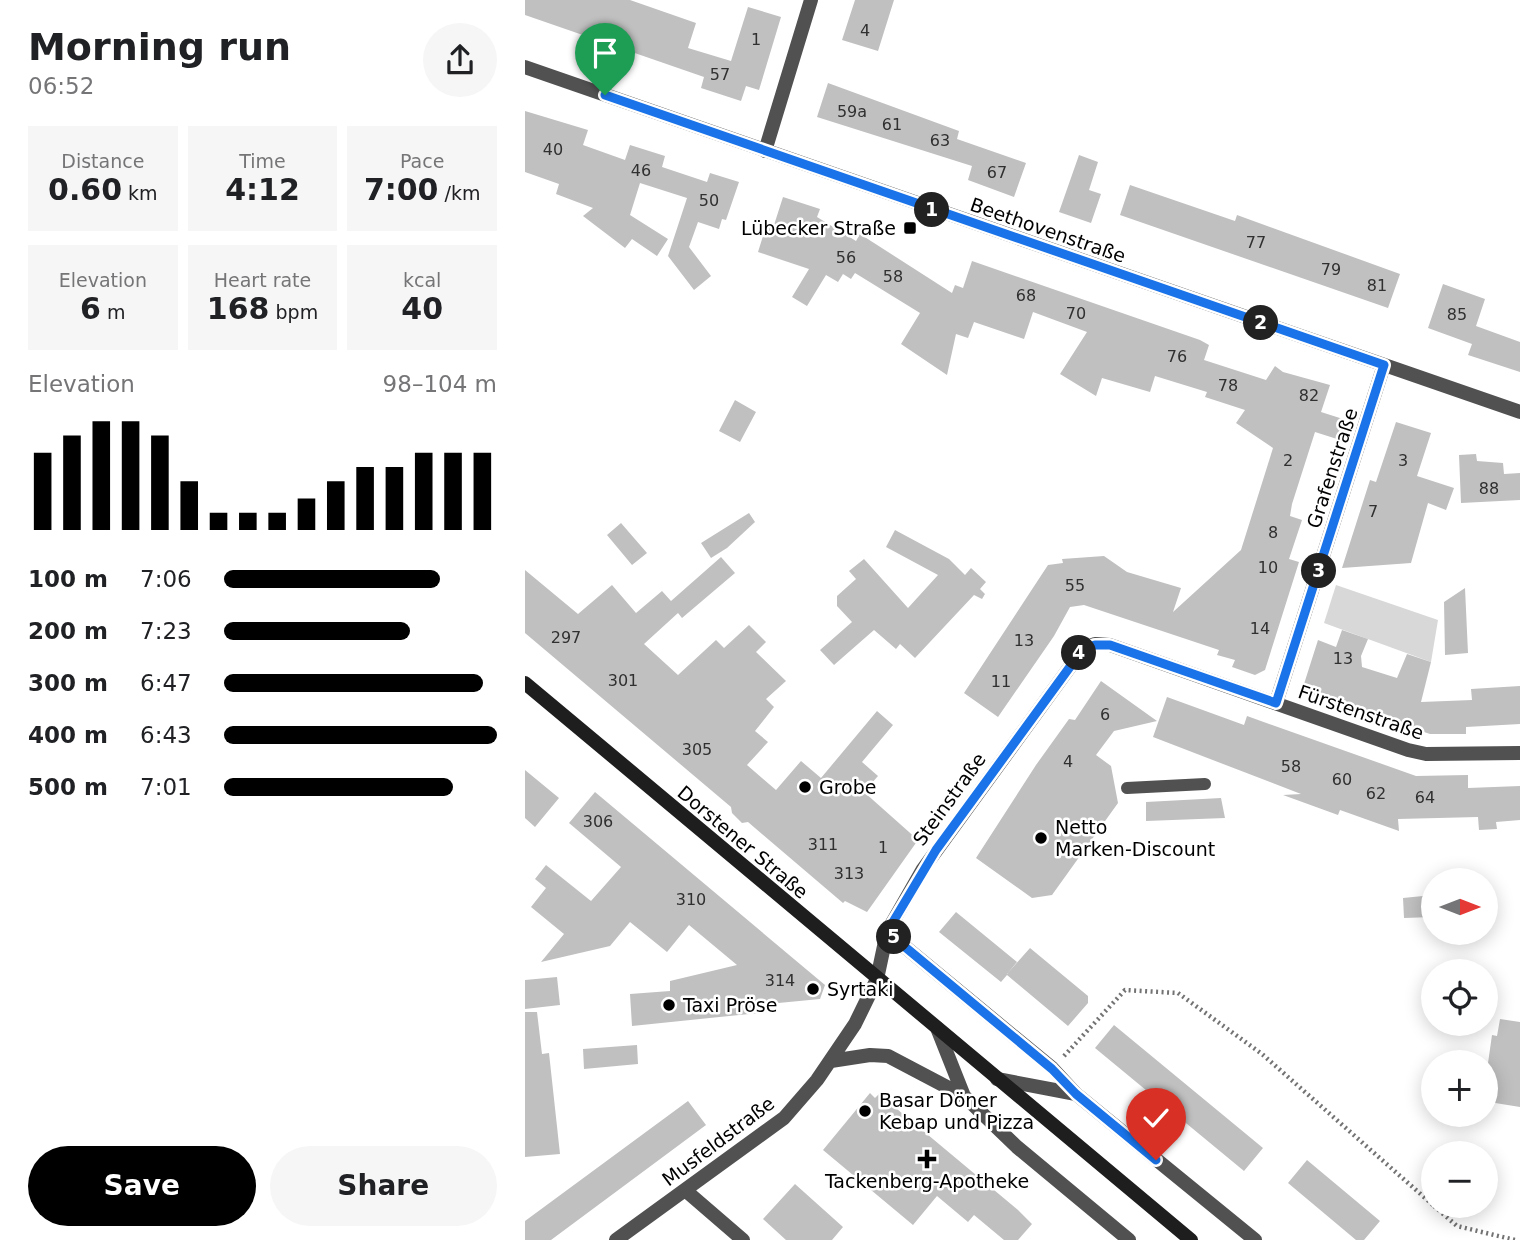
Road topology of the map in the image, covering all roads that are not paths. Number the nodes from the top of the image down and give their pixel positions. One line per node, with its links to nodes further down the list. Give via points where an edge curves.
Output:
1 (811, 0): 3 (street)
2 (525, 67): 3 (street, Beethovenstraße)
3 (765, 151): 4 (street, Beethovenstraße)
4 (1384, 365): 5 (street, Beethovenstraße); 8 (street, Grafenstraße)
5 (1520, 412)
6 (1078, 654): 8 (street, Fürstenstraße, via 1095,645 1110,645); 12 (street, Steinstraße, via 929,859)
7 (525, 683): 13 (main road, Dorstener Straße)
8 (1276, 703): 9 (street, Fürstenstraße, via 1417,753)
9 (1520, 753)
10 (1205, 784): 11 (lane)
11 (1127, 788)
12 (887, 932): 13 (street, Steinstraße); 17 (street, Dorstener Straße)
13 (877, 979): 14 (main road, Dorstener Straße); 15 (street, Musfeldstraße)
14 (937, 1028): 16 (main road, Dorstener Straße); 18 (street, Dorstener Straße)
15 (831, 1060): 18 (street, via 888,1056); 19 (street, Musfeldstraße, via 784,1118)
16 (997, 1079): 17 (street, Dorstener Straße); 23 (main road, Dorstener Straße)
17 (1076, 1094): 24 (street, Dorstener Straße)
18 (964, 1096): 22 (street, Dorstener Straße, via 1017,1147)
19 (685, 1190): 20 (street, Musfeldstraße); 21 (street)
20 (616, 1240)
21 (743, 1240)
22 (1129, 1240)
23 (1191, 1240)
24 (1255, 1240)

